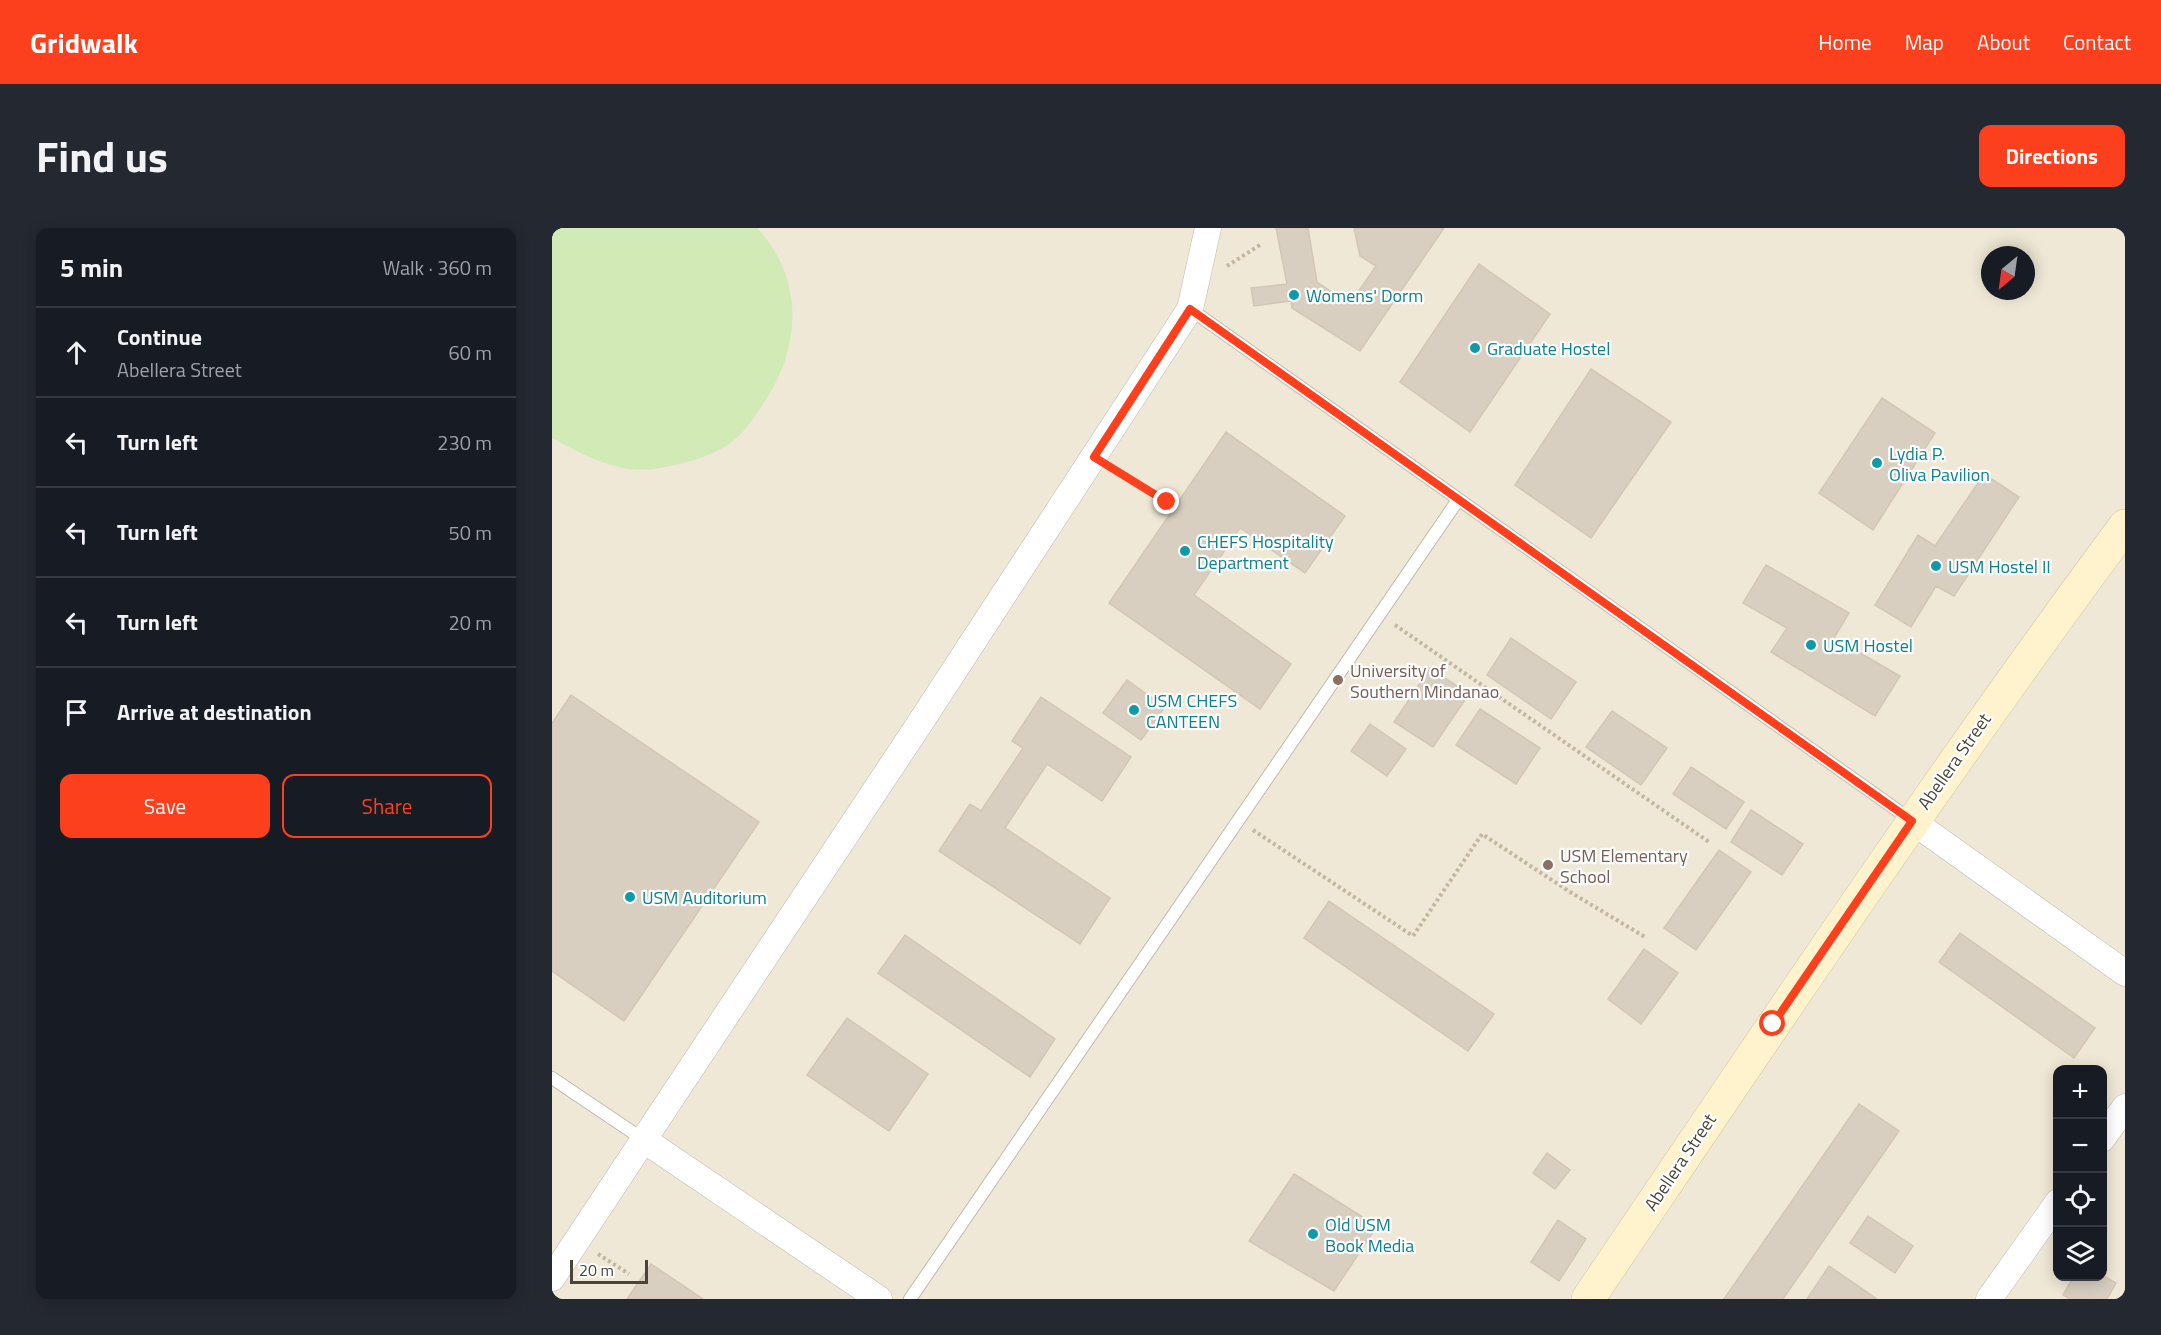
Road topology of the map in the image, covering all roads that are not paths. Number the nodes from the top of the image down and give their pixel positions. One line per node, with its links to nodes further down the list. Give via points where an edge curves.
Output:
1 (1208, 228): 2 (street)
2 (1190, 309): 3 (lane); 10 (street)
3 (1458, 500): 5 (lane); 14 (lane)
4 (2125, 526): 5 (street, Abellera Street)
5 (1912, 821): 6 (street); 15 (street, Abellera Street)
6 (2125, 973)
7 (552, 1078): 10 (lane)
8 (2125, 1107): 9 (street)
9 (2107, 1133)
10 (644, 1140): 12 (street); 13 (street)
11 (2053, 1209): 16 (street)
12 (552, 1278)
13 (879, 1299)
14 (910, 1299)
15 (1588, 1299)
16 (1989, 1299)

